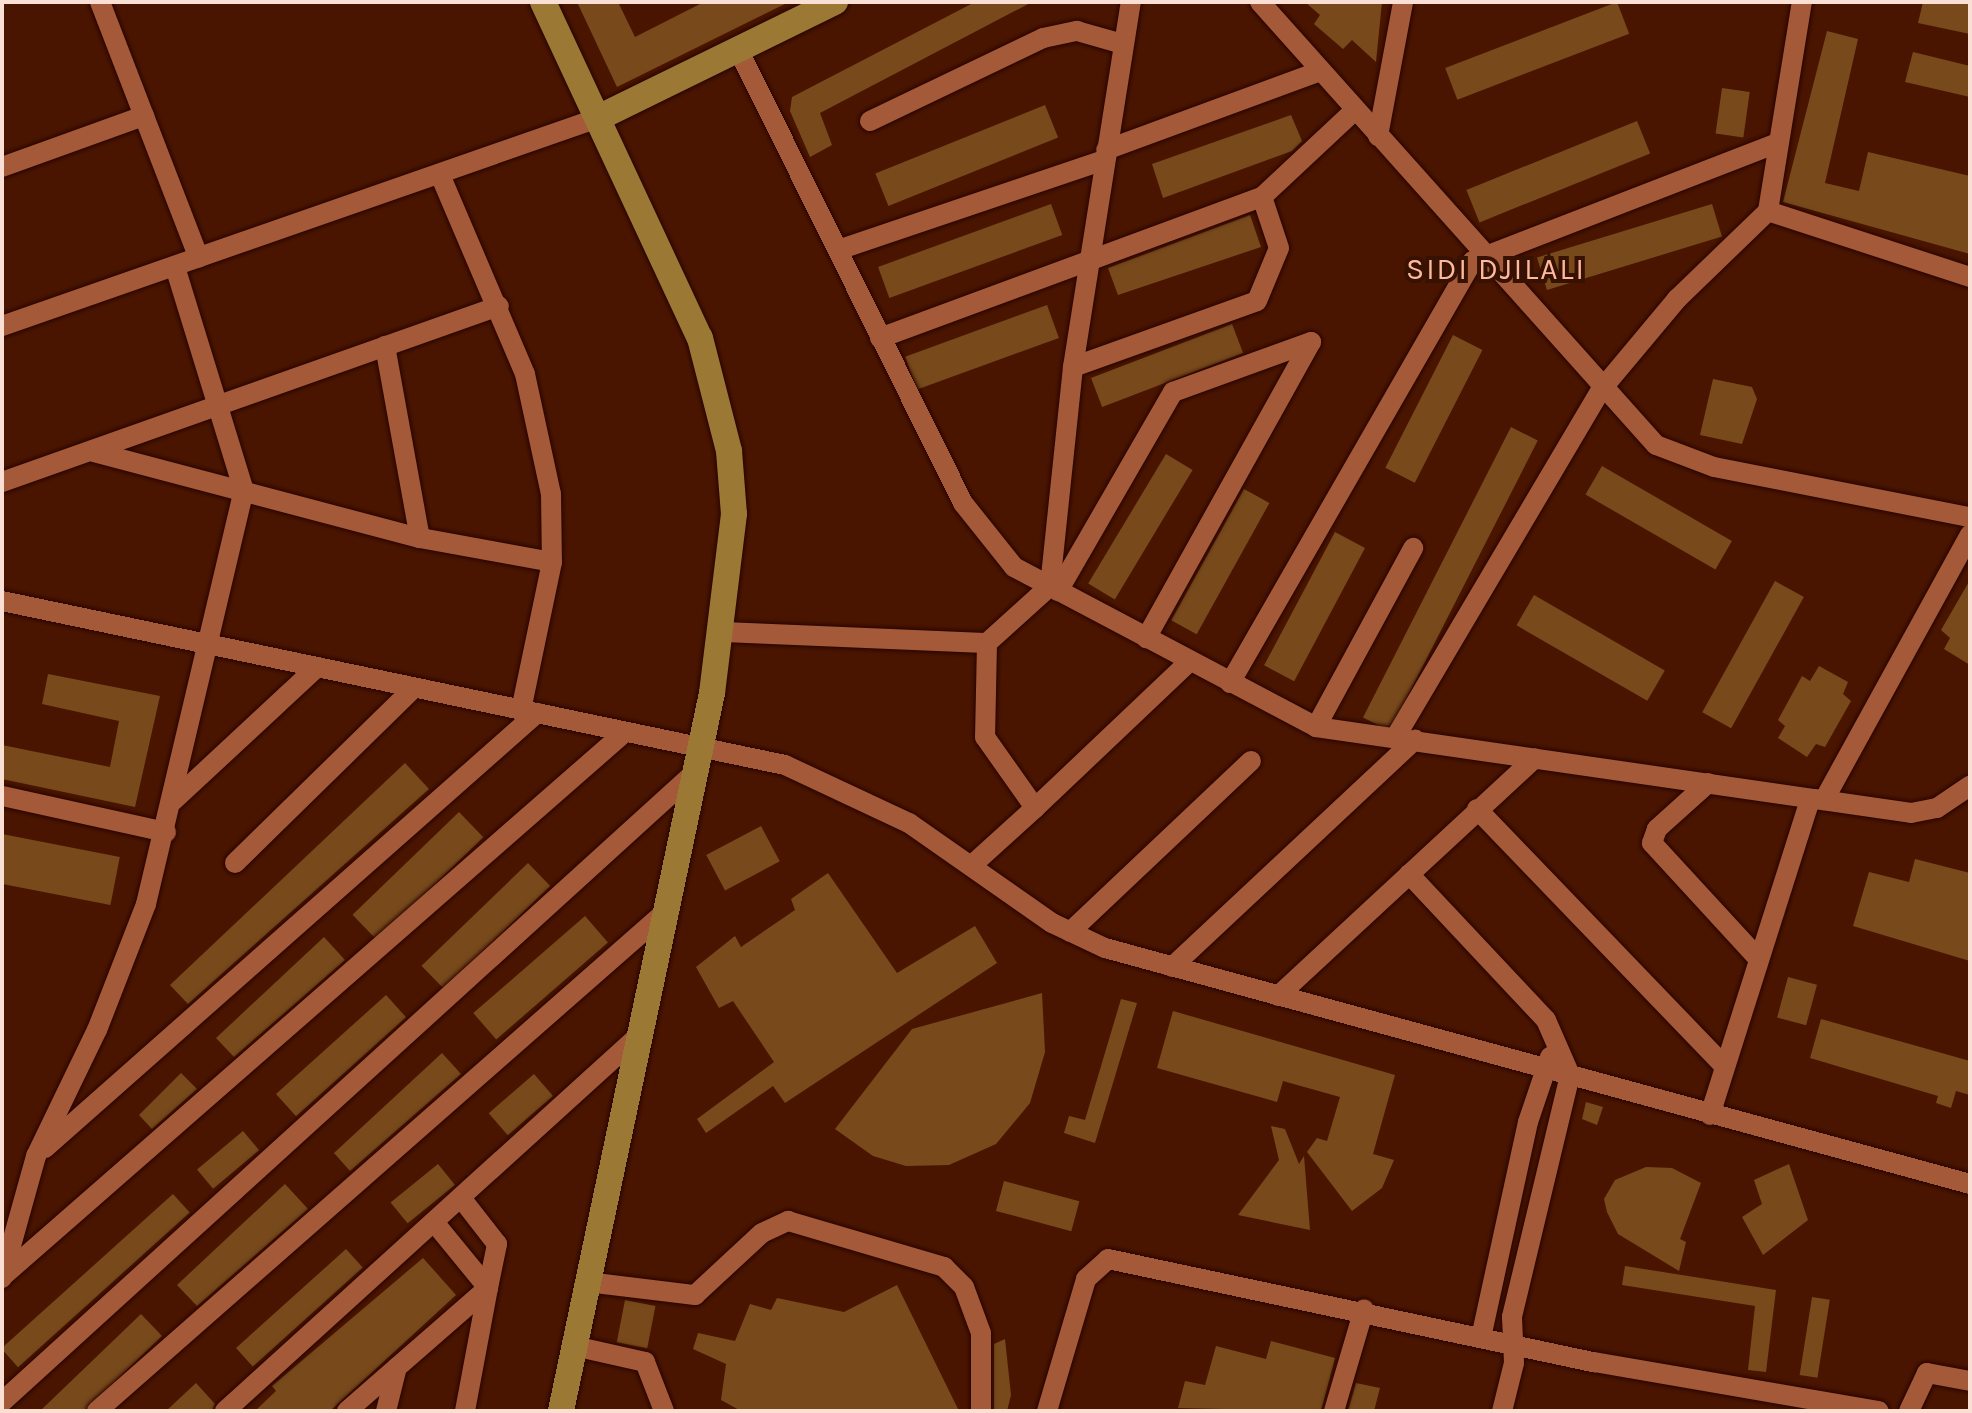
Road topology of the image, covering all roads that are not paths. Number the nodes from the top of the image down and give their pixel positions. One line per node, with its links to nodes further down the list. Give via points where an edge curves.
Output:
1 (100, 2): 12 (street)
2 (543, 2): 13 (main road)
3 (835, 2): 9 (main road)
4 (1131, 2): 8 (street)
5 (1260, 2): 10 (street)
6 (1403, 2): 15 (street)
7 (1802, 2): 16 (street)
8 (1123, 44): 14 (street, via 1077,31 1043,38); 17 (street)
9 (738, 49): 13 (main road); 22 (street)
10 (1321, 71): 11 (street); 17 (street)
11 (1355, 110): 15 (street); 20 (street)
12 (144, 116): 18 (street); 24 (street)
13 (598, 118): 19 (street); 45 (main road, via 680,289 715,383 734,514)
14 (870, 121)
15 (1378, 136): 23 (street)
16 (1775, 144): 21 (street); 23 (street)
17 (1105, 155): 22 (street); 25 (street)
18 (2, 167)
19 (441, 177): 24 (street); 28 (street)
20 (1262, 197): 25 (street); 32 (street, via 1279,248 1257,301)
21 (1768, 211): 27 (street); 33 (street, via 1677,299)
22 (838, 250): 30 (street)
23 (1483, 255): 33 (street); 51 (street, via 1468,266)
24 (199, 258): 26 (street)
25 (1088, 263): 30 (street); 32 (street)
26 (175, 267): 29 (street); 34 (street)
27 (1970, 277)
28 (499, 306): 31 (street); 42 (street, via 542,440)
29 (2, 326)
30 (880, 338): 43 (street, via 981,534 1014,567)
31 (385, 346): 34 (street); 40 (street)
32 (1073, 367): 43 (street)
33 (1601, 390): 38 (street, via 1636,430 1675,457); 56 (street)
34 (223, 404): 35 (street); 37 (street)
35 (93, 451): 36 (street); 37 (street)
36 (2, 482)
37 (244, 491): 40 (street); 48 (street)
38 (1970, 517)
39 (1970, 534): 63 (street)
40 (420, 538): 42 (street)
41 (1413, 548): 54 (street)
42 (552, 562): 53 (street)
43 (1054, 588): 46 (street); 46 (street, via 1173,392 1311,342); 47 (street)
44 (2, 601): 48 (street)
45 (722, 632): 47 (street); 58 (main road)
46 (1146, 638): 49 (street)
47 (987, 643): 65 (street, via 985,737)
48 (208, 644): 50 (street); 64 (street)
49 (1190, 661): 51 (street); 65 (street)
50 (317, 667): 52 (street); 64 (street)
51 (1230, 683): 54 (street)
52 (414, 688): 53 (street); 68 (street)
53 (529, 712): 55 (street); 82 (street)
54 (1316, 727): 56 (street)
55 (625, 732): 58 (street); 86 (street)
56 (1405, 739): 57 (street); 74 (street)
57 (1535, 758): 60 (street); 66 (street)
58 (697, 760): 69 (street, via 785,765 858,795); 71 (main road); 95 (street)
59 (1251, 761): 72 (street)
60 (1708, 783): 63 (street); 73 (street, via 1657,829 1652,843)
61 (1970, 786): 63 (street, via 1927,812)
62 (2, 796): 67 (street)
63 (1817, 799): 73 (street)
64 (173, 801): 67 (street)
65 (1035, 808): 69 (street)
66 (1477, 809): 70 (street); 78 (street)
67 (166, 832): 82 (street, via 125,964)
68 (235, 863)
69 (971, 866): 72 (street)
70 (1409, 874): 75 (street); 77 (street, via 1546,1020)
71 (663, 914): 76 (main road); 96 (street)
72 (1070, 932): 74 (street)
73 (1756, 956): 78 (street)
74 (1172, 967): 75 (street)
75 (1278, 996): 79 (street)
76 (637, 1037): 84 (street); 87 (main road)
77 (1557, 1047): 79 (street); 80 (street)
78 (1724, 1066): 81 (street)
79 (1543, 1068): 80 (street); 90 (street)
80 (1570, 1075): 81 (street); 91 (street, via 1512,1317)
81 (1710, 1115): 83 (street)
82 (36, 1156): 86 (street)
83 (1970, 1184)
84 (462, 1199): 85 (street); 88 (street, via 497,1244)
85 (434, 1222): 88 (street); 97 (street)
86 (2, 1277)
87 (587, 1282): 92 (main road); 103 (street, via 695,1295 762,1233 788,1221 944,1267 964,1287 981,1333)
88 (488, 1288): 93 (street); 100 (street)
89 (1364, 1309): 90 (street); 104 (street, via 1108,1259 1086,1279); 105 (street)
90 (1482, 1333): 91 (street)
91 (1513, 1340): 106 (street); 107 (street, via 1594,1362)
92 (574, 1346): 101 (main road); 102 (street, via 645,1362)
93 (397, 1367): 98 (street); 99 (street)
94 (1970, 1381): 108 (street, via 1927,1373)
95 (2, 1402)
96 (97, 1411)
97 (225, 1411)
98 (347, 1411)
99 (386, 1411)
100 (465, 1411)
101 (561, 1411)
102 (664, 1411)
103 (981, 1411)
104 (1047, 1411)
105 (1334, 1411)
106 (1502, 1411)
107 (1879, 1411)
108 (1909, 1411)

